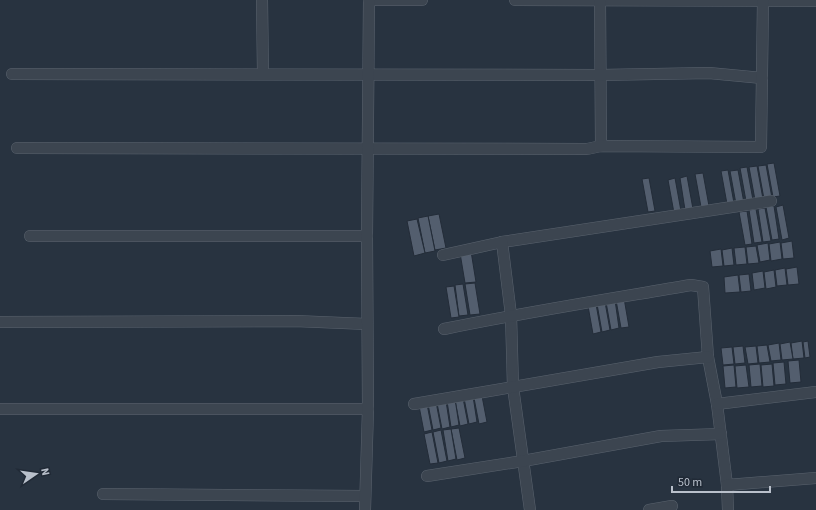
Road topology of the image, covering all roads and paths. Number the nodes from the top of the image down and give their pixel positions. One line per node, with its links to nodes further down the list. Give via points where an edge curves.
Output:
1 (262, 0): 9 (street)
2 (369, 0): 3 (street); 10 (street)
3 (422, 0)
4 (515, 0): 5 (street)
5 (600, 0): 6 (street); 11 (street)
6 (763, 1): 7 (street); 12 (street)
7 (816, 1)
8 (12, 74): 9 (street)
9 (263, 74): 10 (street)
10 (369, 74): 11 (street); 15 (street)
11 (600, 75): 12 (street, via 709,73); 13 (street)
12 (762, 78): 13 (street, via 761,147)
13 (601, 146): 15 (street, via 587,149)
14 (17, 148): 15 (street)
15 (368, 148): 18 (street)
16 (771, 201): 19 (street)
17 (30, 236): 18 (street)
18 (367, 236): 23 (street)
19 (502, 242): 20 (street); 21 (street)
20 (443, 255)
21 (511, 315): 24 (street); 25 (street, via 691,285 703,287); 26 (street)
22 (0, 322): 23 (street, via 295,321)
23 (367, 324): 31 (street)
24 (444, 329)
25 (708, 357): 26 (street, via 658,362); 29 (street)
26 (513, 387): 28 (street); 33 (street)
27 (816, 392): 29 (street)
28 (414, 404)
29 (717, 404): 32 (street)
30 (0, 408): 31 (street)
31 (368, 409): 38 (street)
32 (721, 434): 33 (street, via 661,436); 36 (street)
33 (523, 461): 34 (street); 41 (street)
34 (427, 476)
35 (816, 478): 36 (street)
36 (727, 485): 43 (street)
37 (103, 494): 38 (street)
38 (365, 496): 40 (street)
39 (672, 506): 42 (street)
40 (365, 510)
41 (530, 510)
42 (649, 510)
43 (728, 510)

